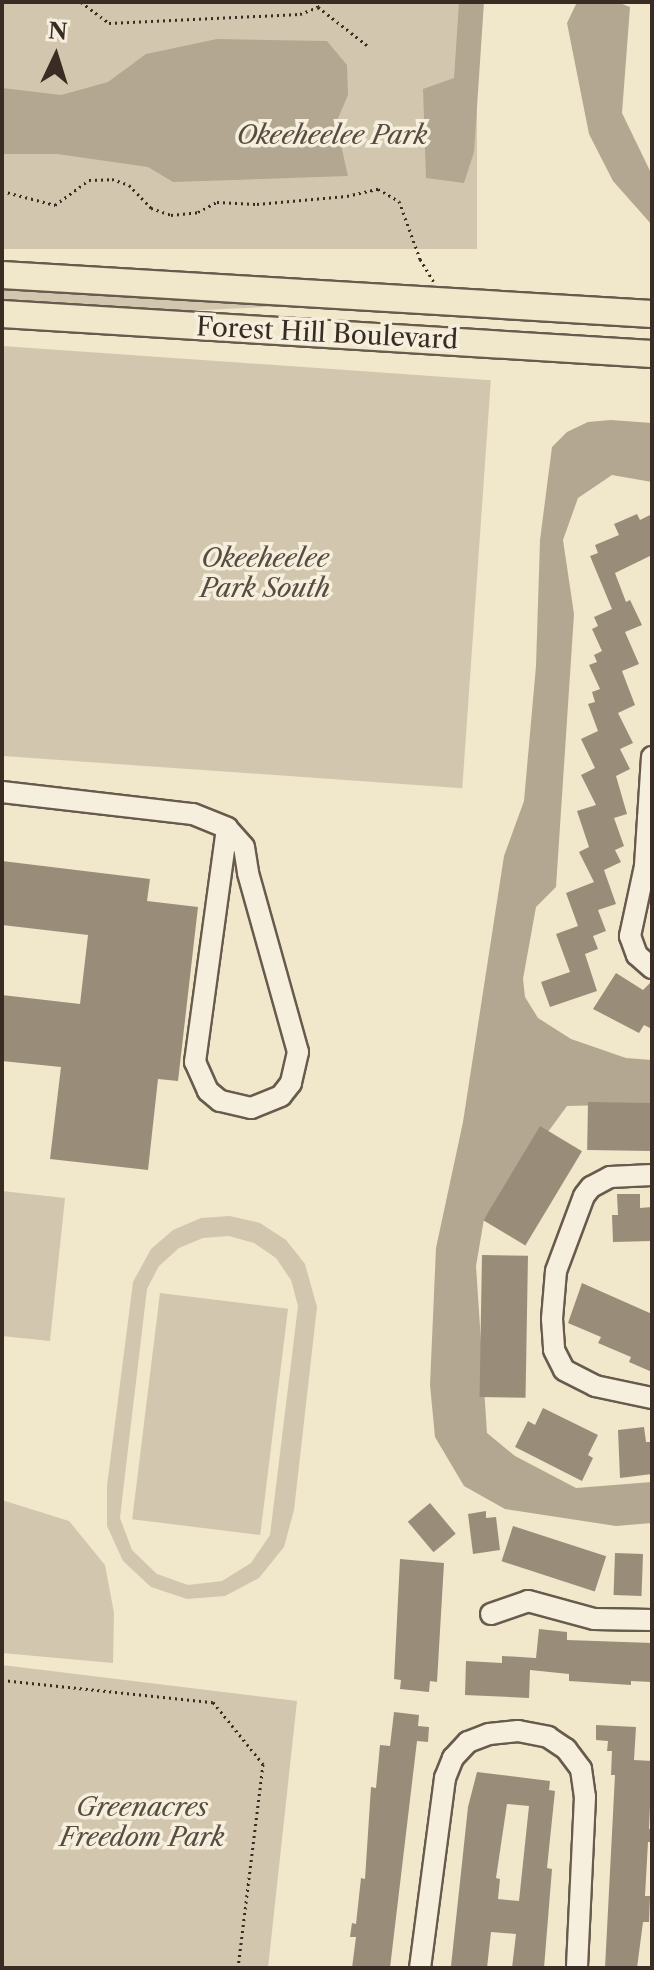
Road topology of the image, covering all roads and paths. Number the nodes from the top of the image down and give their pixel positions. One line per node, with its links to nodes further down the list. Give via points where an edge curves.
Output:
1 (81, 2): 2 (path, via 109,23 300,14)
2 (317, 5): 3 (path)
3 (368, 46)
4 (2, 191): 6 (path, via 55,205 89,180 112,179 129,185 151,208 171,215 198,212 217,202 257,204 378,189 399,201 428,278)
5 (2, 275): 7 (main road, Forest Hill Boulevard)
6 (438, 283)
7 (412, 300): 9 (main road, Forest Hill Boulevard); 10 (main road)
8 (2, 314): 10 (main road, Forest Hill Boulevard)
9 (652, 314)
10 (413, 339): 11 (main road, Forest Hill Boulevard)
11 (652, 354)
12 (652, 757): 14 (street)
13 (2, 792): 15 (street, via 193,814)
14 (650, 819): 16 (street, via 630,936 637,955)
15 (227, 828): 15 (street, via 195,1062 203,1084 220,1101 251,1108 281,1096 291,1083 298,1052 244,847)
16 (652, 968)
17 (652, 1175): 18 (street, via 610,1177 584,1196 556,1271 552,1319 554,1350 564,1370 595,1386)
18 (652, 1398)
19 (491, 1614): 20 (street, via 528,1601 594,1619)
20 (652, 1620)
21 (2, 1680): 22 (path, via 213,1702 223,1714 263,1764)
22 (238, 1968)
23 (420, 1968): 24 (street, via 445,1778 453,1758 468,1742 518,1731 548,1737 581,1769 585,1797)
24 (577, 1968)

